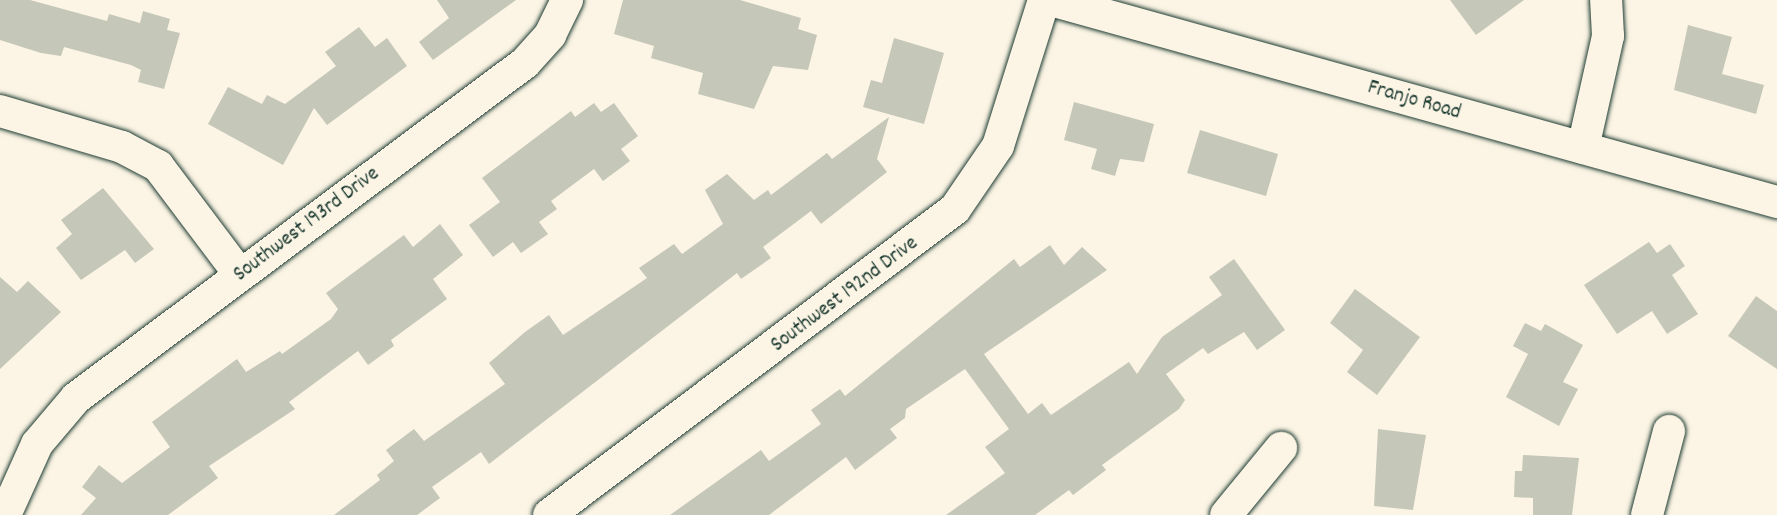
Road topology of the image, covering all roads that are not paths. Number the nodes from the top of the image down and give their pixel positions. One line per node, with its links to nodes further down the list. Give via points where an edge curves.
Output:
1 (567, 0): 8 (street, Southwest 193rd Drive, via 531,58)
2 (1044, 0): 12 (street, Southwest 192nd Drive, via 998,146 955,209)
3 (1051, 0): 6 (street, Franjo Road)
4 (1606, 0): 6 (street, via 1608,36)
5 (0, 111): 8 (street, via 122,147 158,166)
6 (1582, 148): 7 (street, Franjo Road)
7 (1777, 202)
8 (240, 275): 11 (street, Southwest 193rd Drive, via 76,398 37,444)
9 (1669, 431): 14 (street)
10 (1281, 448): 13 (street)
11 (5, 515)
12 (549, 515)
13 (1226, 515)
14 (1647, 515)

